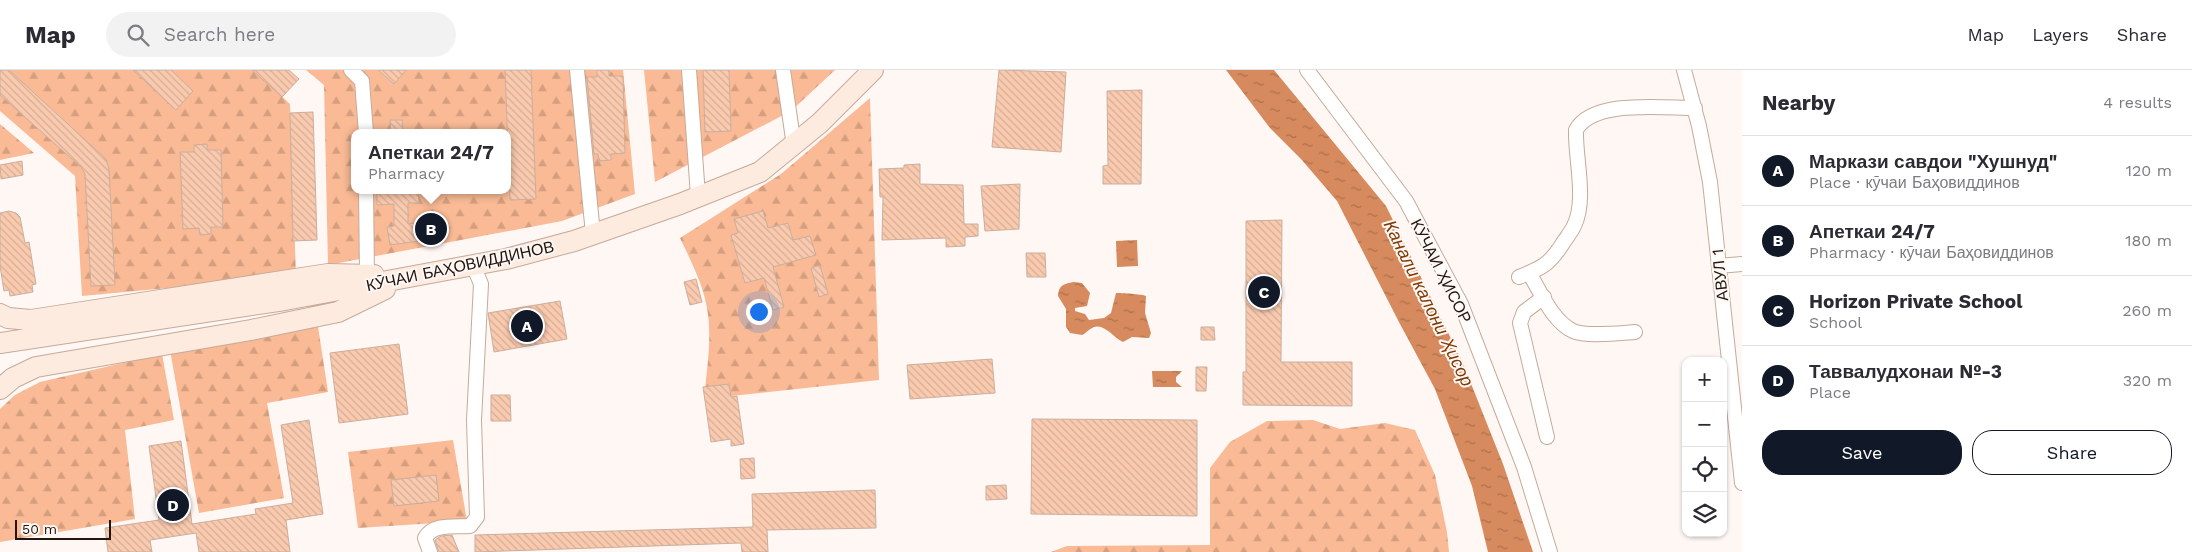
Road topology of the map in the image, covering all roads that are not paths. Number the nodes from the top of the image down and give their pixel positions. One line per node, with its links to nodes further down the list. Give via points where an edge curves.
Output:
1 (351, 70): 9 (street, via 362,81)
2 (577, 70): 13 (street)
3 (689, 70): 12 (street)
4 (783, 70): 10 (street)
5 (873, 70): 10 (street, КӮЧАИ БАҲОВИДДИНОВ)
6 (1307, 70): 27 (street, КӮЧАИ ҲИСОР, via 1406,200 1461,304 1524,467)
7 (1684, 70): 8 (street, АВУЛ 1)
8 (1695, 108): 16 (street, АВУЛ 1, via 1710,182); 19 (street, via 1617,108 1586,118 1580,124 1576,130 1579,188 1576,220 1550,261 1524,275)
9 (366, 129)
10 (794, 146): 12 (street, КӮЧАИ БАҲОВИДДИНОВ, via 760,172)
11 (366, 194): 17 (street, КӮЧАИ БАҲОВИДДИНОВ)
12 (698, 196): 13 (street, КӮЧАИ БАҲОВИДДИНОВ)
13 (593, 234): 15 (street, КӮЧАИ БАҲОВИДДИНОВ, via 514,257)
14 (1742, 264): 16 (street)
15 (473, 265): 18 (street, КӮЧАИ БАҲОВИДДИНОВ); 26 (street, via 481,284 474,420 477,517 470,526 435,528 428,532 425,538)
16 (1719, 266): 25 (street, АВУЛ 1)
17 (367, 275): 18 (street); 20 (street, via 328,274 31,320)
18 (411, 276): 22 (street, КӮЧАИ БАҲОВИДДИНОВ, via 286,300); 23 (street, via 338,312 36,367 13,378)
19 (1544, 297): 21 (street, via 1554,315 1574,332); 24 (street, via 1524,312 1520,323)
20 (0, 314)
21 (1635, 332)
22 (0, 343)
23 (0, 389)
24 (1548, 437)
25 (1742, 483)
26 (430, 552)
27 (1550, 552)

